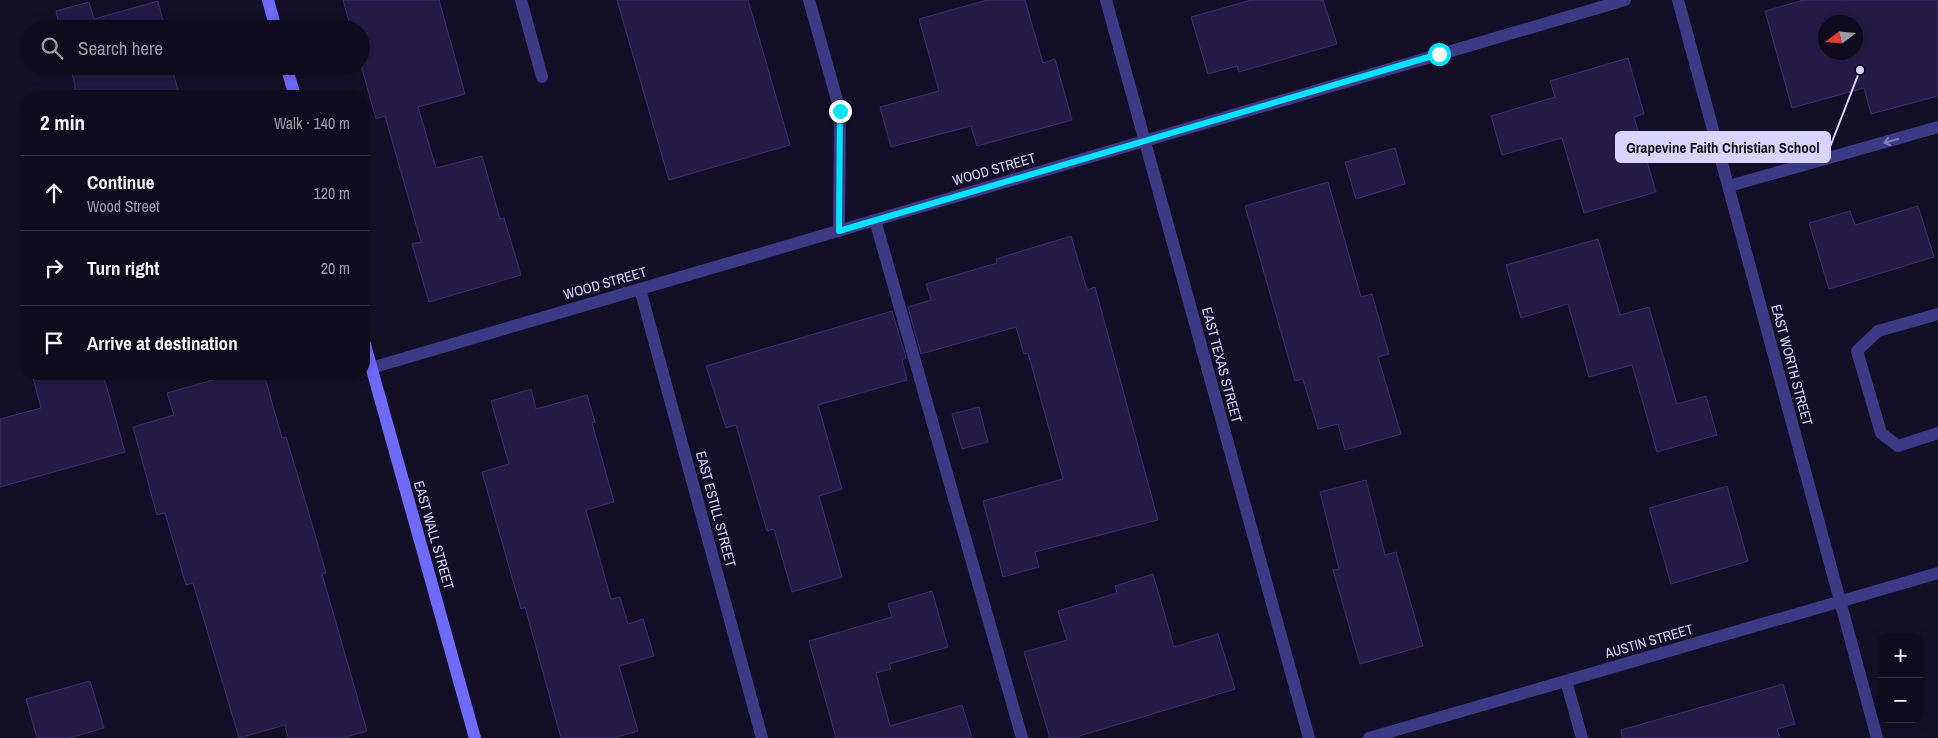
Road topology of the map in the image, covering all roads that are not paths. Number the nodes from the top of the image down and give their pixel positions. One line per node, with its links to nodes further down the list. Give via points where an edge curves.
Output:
1 (268, 0): 7 (street)
2 (521, 0): 9 (street)
3 (809, 0): 15 (street, via 840,111)
4 (1106, 0): 12 (street, EAST TEXAS STREET)
5 (1625, 0): 12 (street, WOOD STREET)
6 (1678, 0): 13 (street, EAST WORTH STREET)
7 (274, 20)
8 (289, 75): 10 (street)
9 (542, 77)
10 (293, 90)
11 (1938, 127): 13 (street, one-way to 13)
12 (1145, 141): 14 (street, WOOD STREET); 27 (street, EAST TEXAS STREET)
13 (1729, 186): 22 (street, EAST WORTH STREET)
14 (875, 220): 15 (street, WOOD STREET); 26 (street)
15 (839, 231): 16 (street, WOOD STREET)
16 (640, 289): 19 (street, WOOD STREET); 25 (street, EAST ESTILL STREET)
17 (1938, 314): 20 (street, via 1878,331 1857,351 1881,432 1898,446)
18 (370, 364): 19 (street, EAST WALL STREET)
19 (371, 368): 24 (street, EAST WALL STREET)
20 (1938, 433)
21 (1938, 573): 22 (street, AUSTIN STREET)
22 (1840, 602): 23 (street, AUSTIN STREET); 30 (street, EAST WORTH STREET)
23 (1566, 681): 28 (street, AUSTIN STREET); 29 (street)
24 (475, 738)
25 (762, 738)
26 (1022, 738)
27 (1310, 738)
28 (1369, 738)
29 (1582, 738)
30 (1877, 738)

